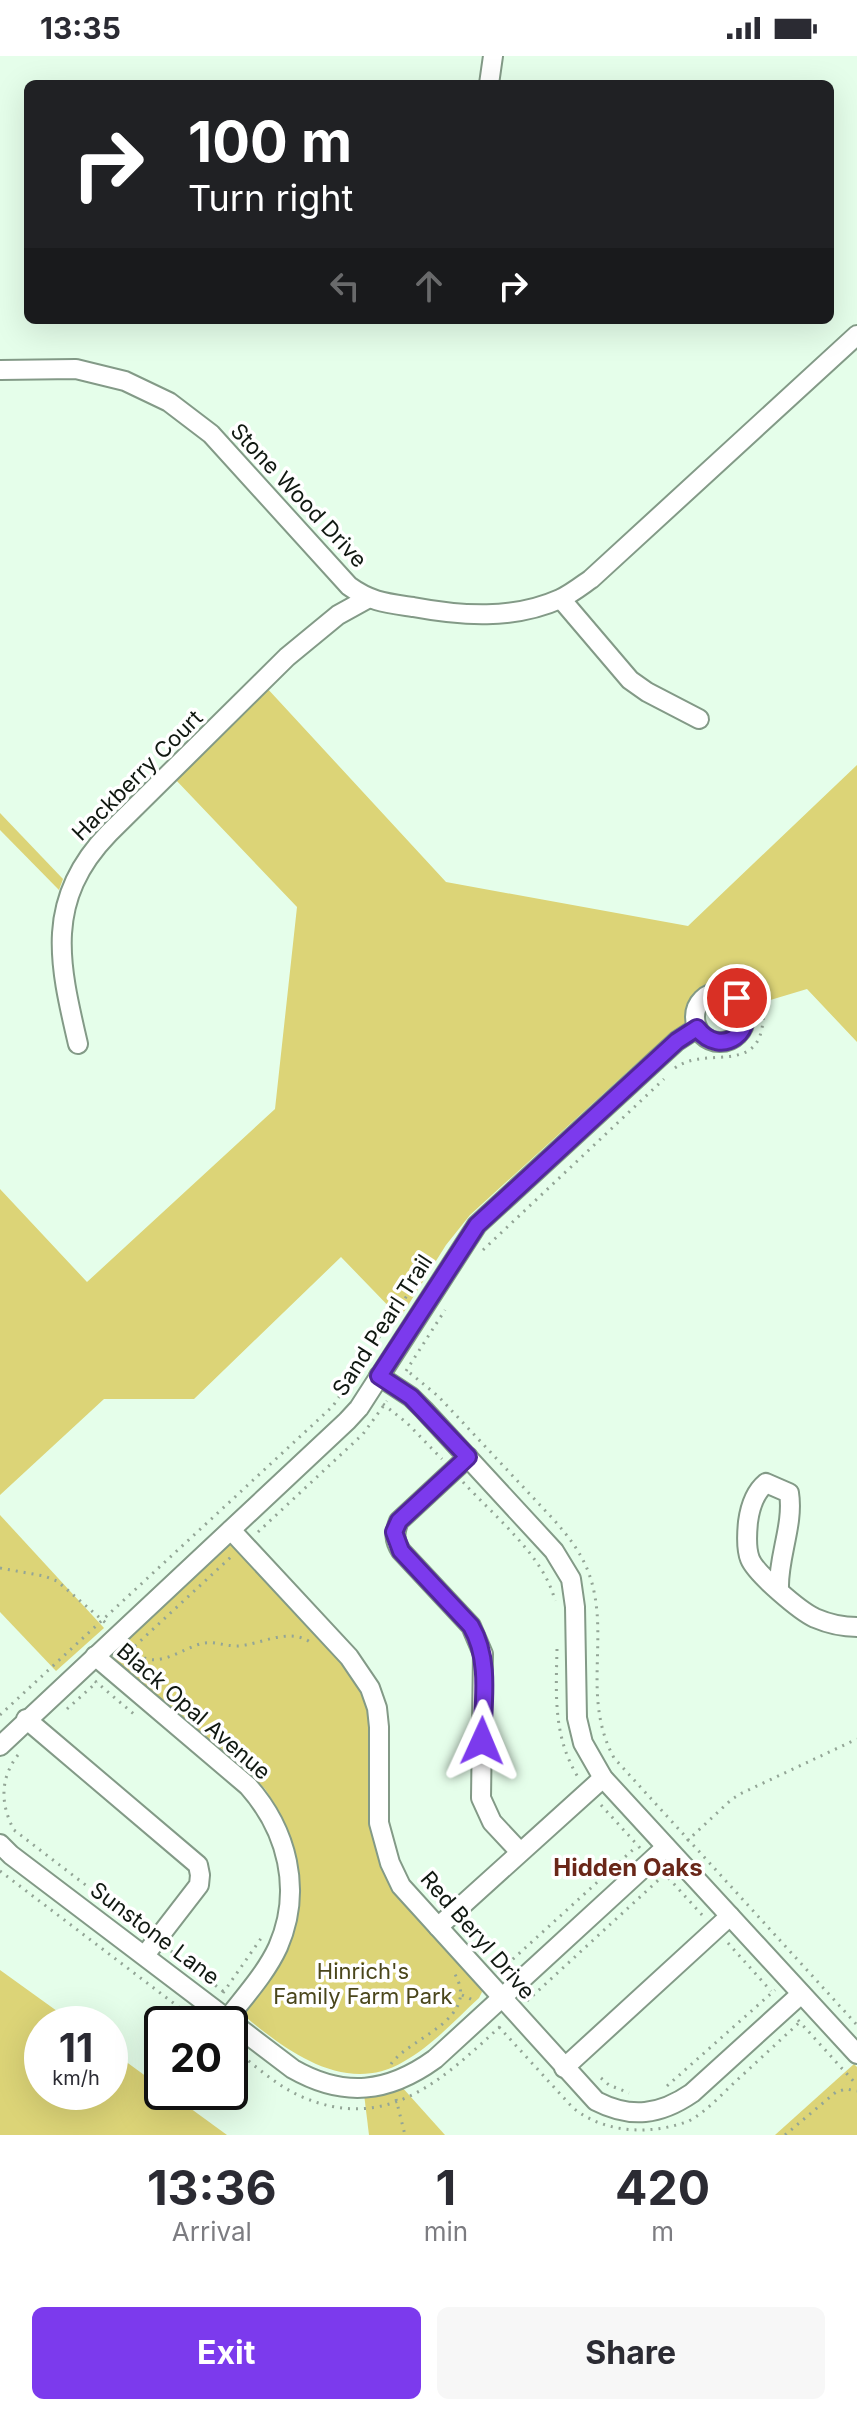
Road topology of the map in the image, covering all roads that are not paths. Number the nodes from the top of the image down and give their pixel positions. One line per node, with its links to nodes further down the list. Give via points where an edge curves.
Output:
1 (493, 56): 2 (street)
2 (490, 80)
3 (857, 335): 6 (street, Stone Wood Drive, via 591,579)
4 (0, 370): 5 (street, Stone Wood Drive, via 76,369 125,381 169,402 211,434 349,586)
5 (367, 599): 6 (street, Stone Wood Drive, via 490,616); 9 (street, Hackberry Court, via 338,615 287,657 92,850 77,873 60,940 62,977)
6 (561, 599): 7 (street, via 630,680)
7 (699, 719)
8 (697, 1028): 8 (street, via 708,1039 732,1039 743,1028 744,1009 729,993 712,992 698,1003); 10 (street, Sand Pearl Trail, via 477,1225)
9 (78, 1044)
10 (379, 1376): 11 (street, via 401,1379); 12 (street, Sand Pearl Trail, via 347,1421)
11 (468, 1457): 18 (street, via 554,1551 571,1579 577,1718 583,1743); 21 (street, via 399,1521 394,1532 401,1551 479,1639 481,1798 492,1822)
12 (237, 1524): 15 (street, Sand Pearl Trail); 23 (street, Red Beryl Drive, via 370,1688 379,1727 383,1842 401,1886)
13 (779, 1588): 13 (street, via 791,1504 789,1493 766,1483 750,1509 750,1558); 14 (street, via 811,1616 837,1627)
14 (857, 1627)
15 (88, 1662): 16 (street, Sand Pearl Trail); 28 (street, Black Opal Avenue, via 248,1786 273,1819 286,1854 290,1905 278,1947)
16 (26, 1719): 17 (street, Sand Pearl Trail); 24 (street, via 198,1865 199,1885)
17 (0, 1746)
18 (603, 1778): 20 (street); 21 (street)
19 (0, 1844): 24 (street, Sunstone Lane)
20 (669, 1850): 22 (street); 25 (street, Sunstone Lane)
21 (520, 1852): 23 (street)
22 (730, 1916): 26 (street); 31 (street)
23 (438, 1927): 25 (street, Red Beryl Drive)
24 (151, 1947): 27 (street, Sunstone Lane)
25 (509, 1991): 29 (street, Sunstone Lane, via 435,2059 394,2083 343,2087 308,2077); 31 (street, Red Beryl Drive)
26 (801, 1994): 30 (street); 31 (street, Red Beryl Drive, via 692,2093 655,2112 638,2114 596,2101)
27 (222, 2006)
28 (236, 2006)
29 (248, 2034)
30 (857, 2054)
31 (564, 2068)

